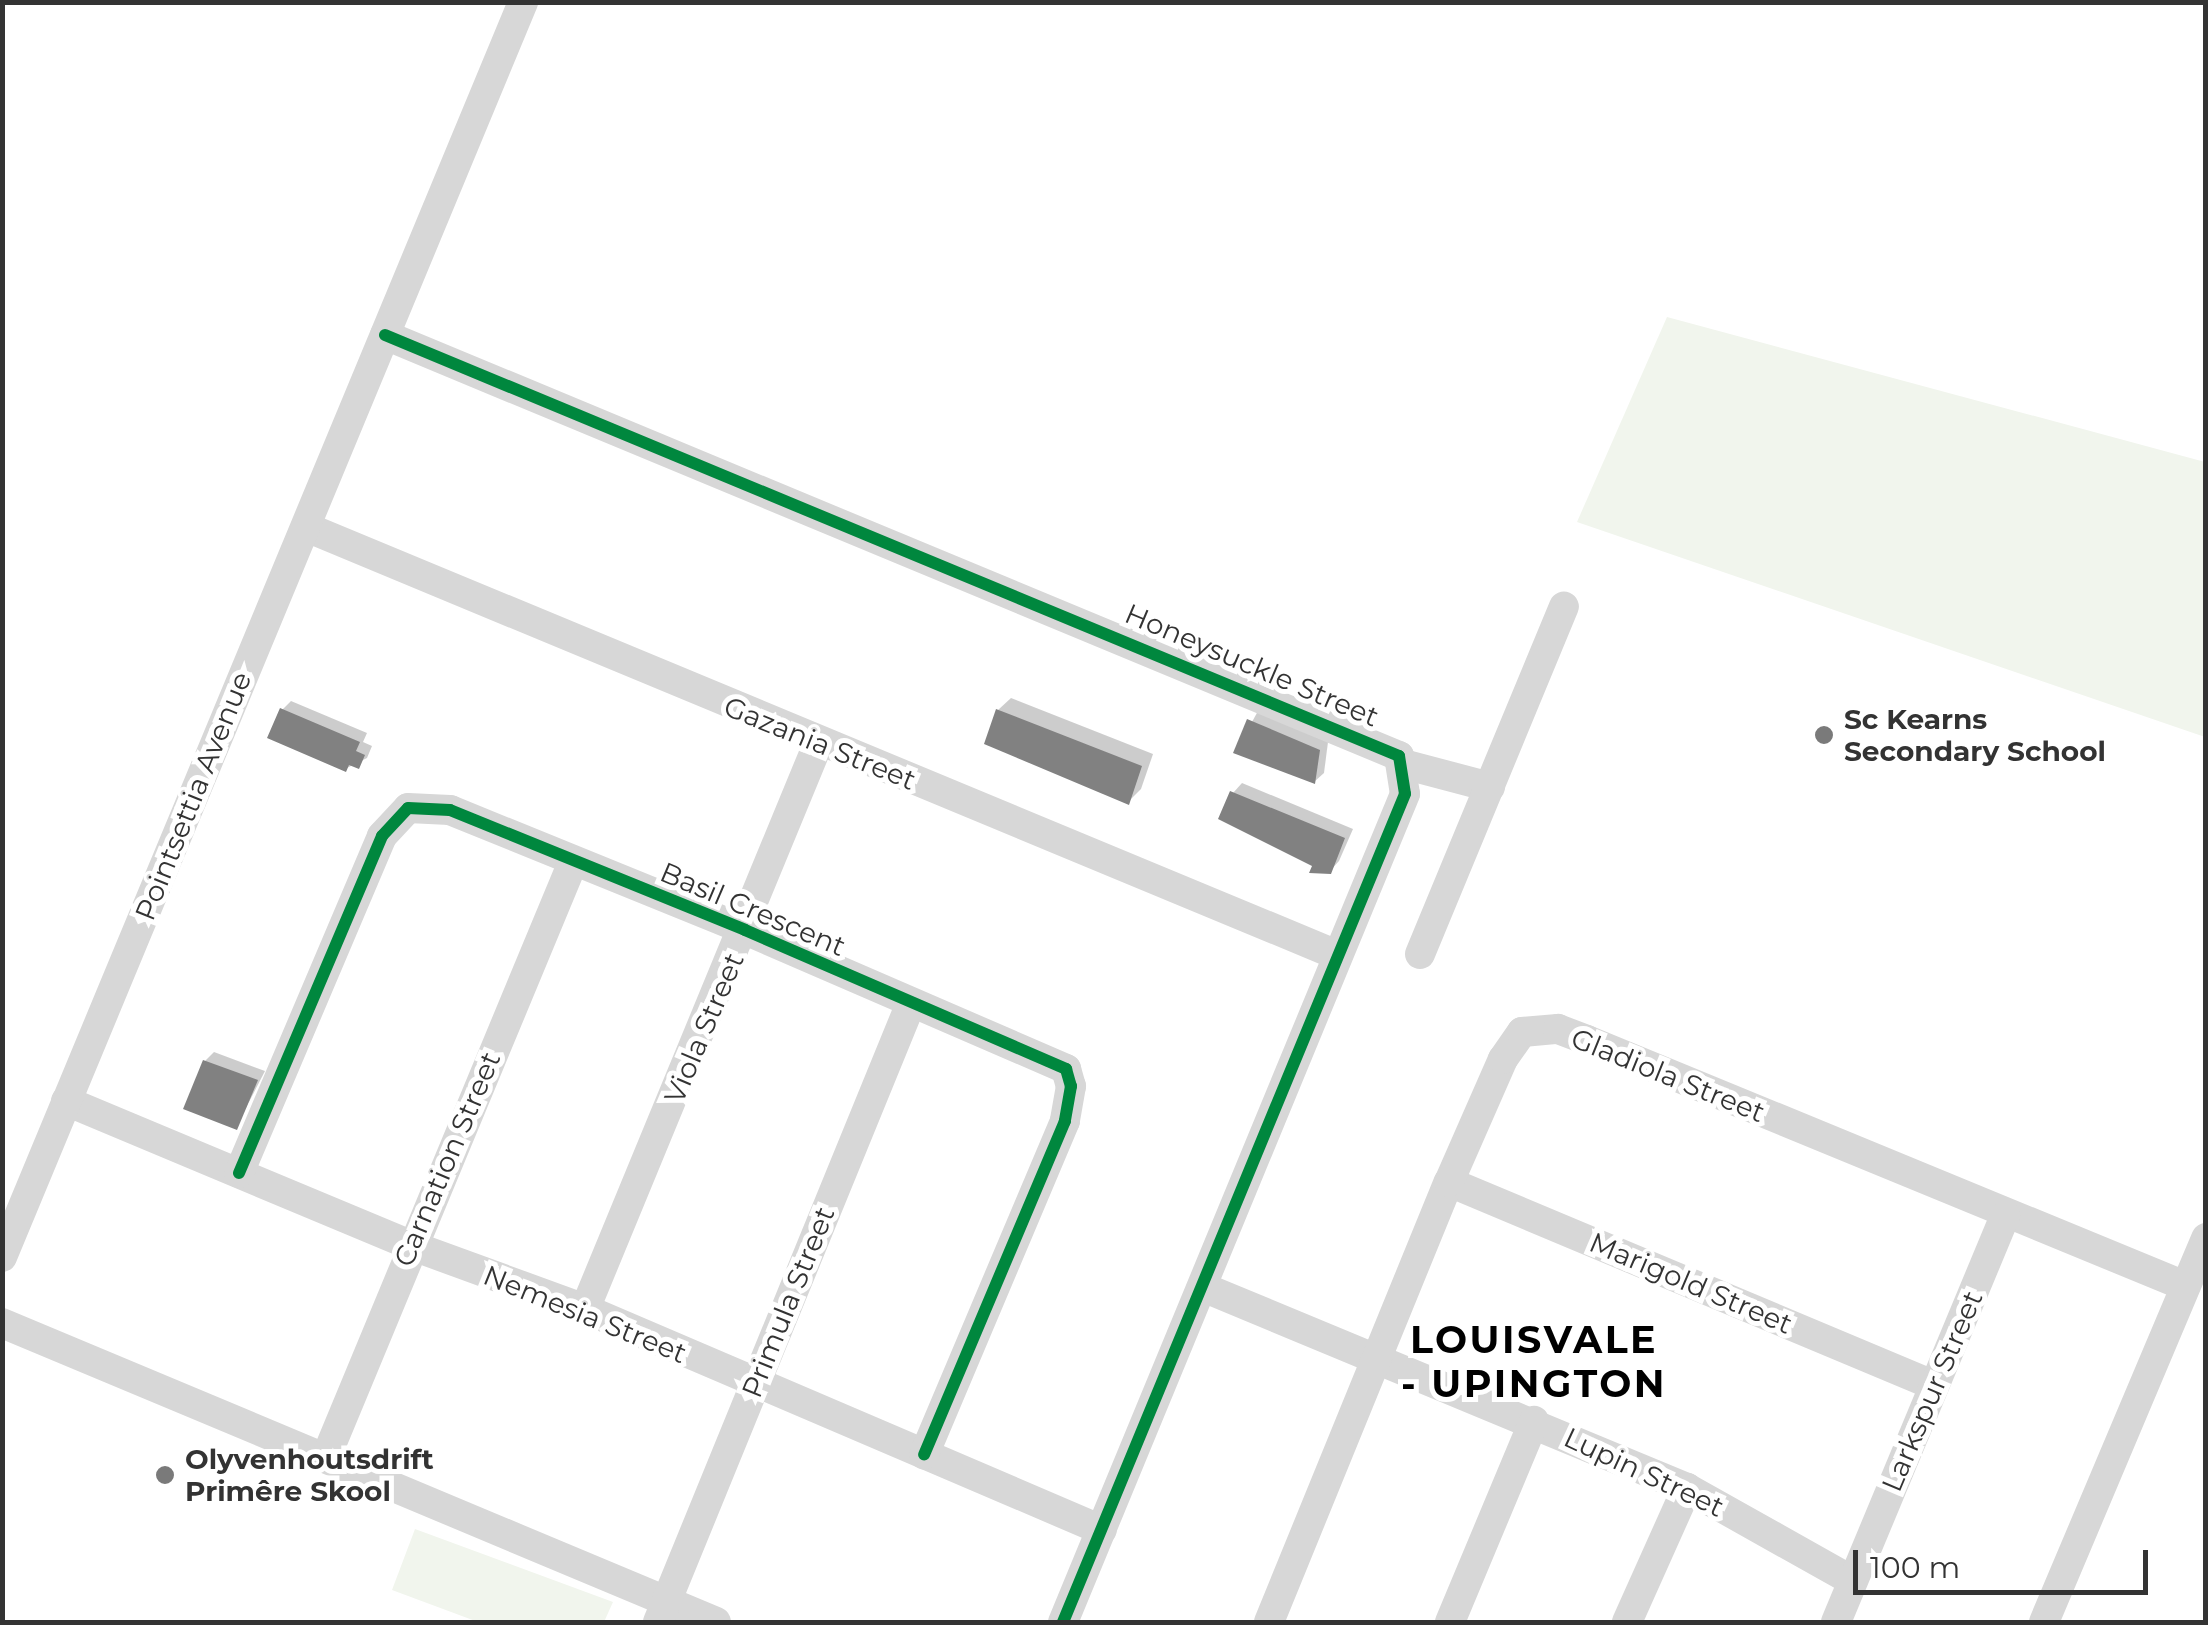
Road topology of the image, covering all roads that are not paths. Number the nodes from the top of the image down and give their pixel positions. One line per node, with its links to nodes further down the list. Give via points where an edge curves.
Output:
1 (523, 2): 2 (street, Pointsettia Avenue)
2 (385, 335): 3 (street, Pointsettia Avenue); 6 (street, Honeysuckle Street, via 1229,682 1393,752)
3 (306, 527): 5 (street, Gazania Street); 13 (street, Pointsettia Avenue)
4 (1564, 607): 7 (street)
5 (818, 744): 9 (street, Viola Street); 11 (street, Gazania Street)
6 (1403, 764): 7 (street, Honeysuckle Street); 11 (street, via 1405,794)
7 (1490, 787): 10 (street)
8 (573, 862): 9 (street, Basil Crescent); 14 (street, Basil Crescent, via 450,810 428,806 398,814 382,836); 18 (street, Carnation Street)
9 (745, 930): 12 (street, Basil Crescent); 22 (street, Viola Street)
10 (1420, 954)
11 (1336, 955): 21 (street)
12 (911, 1003): 26 (street, Primula Street); 28 (street, Basil Crescent, via 1066,1069 1071,1086 1065,1122)
13 (66, 1100): 14 (street, Nemesia Street); 19 (street, Pointsettia Avenue)
14 (239, 1173): 18 (street, Nemesia Street)
15 (1449, 1182): 16 (street, Gladiola Street, via 1512,1043 1537,1028 1587,1040); 24 (street, Gladiola Street); 25 (street, Marigold Street)
16 (2005, 1216): 20 (street, Gladiola Street); 25 (street, Larkspur Street)
17 (2206, 1238): 20 (street)
18 (410, 1245): 22 (street, Nemesia Street); 29 (street, Carnation Street)
19 (2, 1257)
20 (2185, 1286): 40 (street)
21 (1205, 1288): 24 (street, Lupin Street); 31 (street)
22 (584, 1309): 26 (street, Nemesia Street)
23 (2, 1323): 29 (street)
24 (1379, 1356): 27 (street, Lupin Street); 36 (street, Gladiola Street)
25 (1933, 1385): 32 (street, Larkspur Street)
26 (754, 1386): 28 (street, Nemesia Street); 33 (street, Primula Street)
27 (1534, 1421): 30 (street, Lupin Street); 37 (street)
28 (924, 1454): 31 (street, Nemesia Street)
29 (326, 1457): 33 (street)
30 (1687, 1488): 32 (street, Lupin Street); 38 (street)
31 (1102, 1530): 35 (street)
32 (1854, 1581): 39 (street, Larkspur Street)
33 (662, 1612): 34 (street)
34 (716, 1622)
35 (1063, 1622)
36 (1269, 1622)
37 (1450, 1622)
38 (1627, 1622)
39 (1836, 1622)
40 (2044, 1622)

